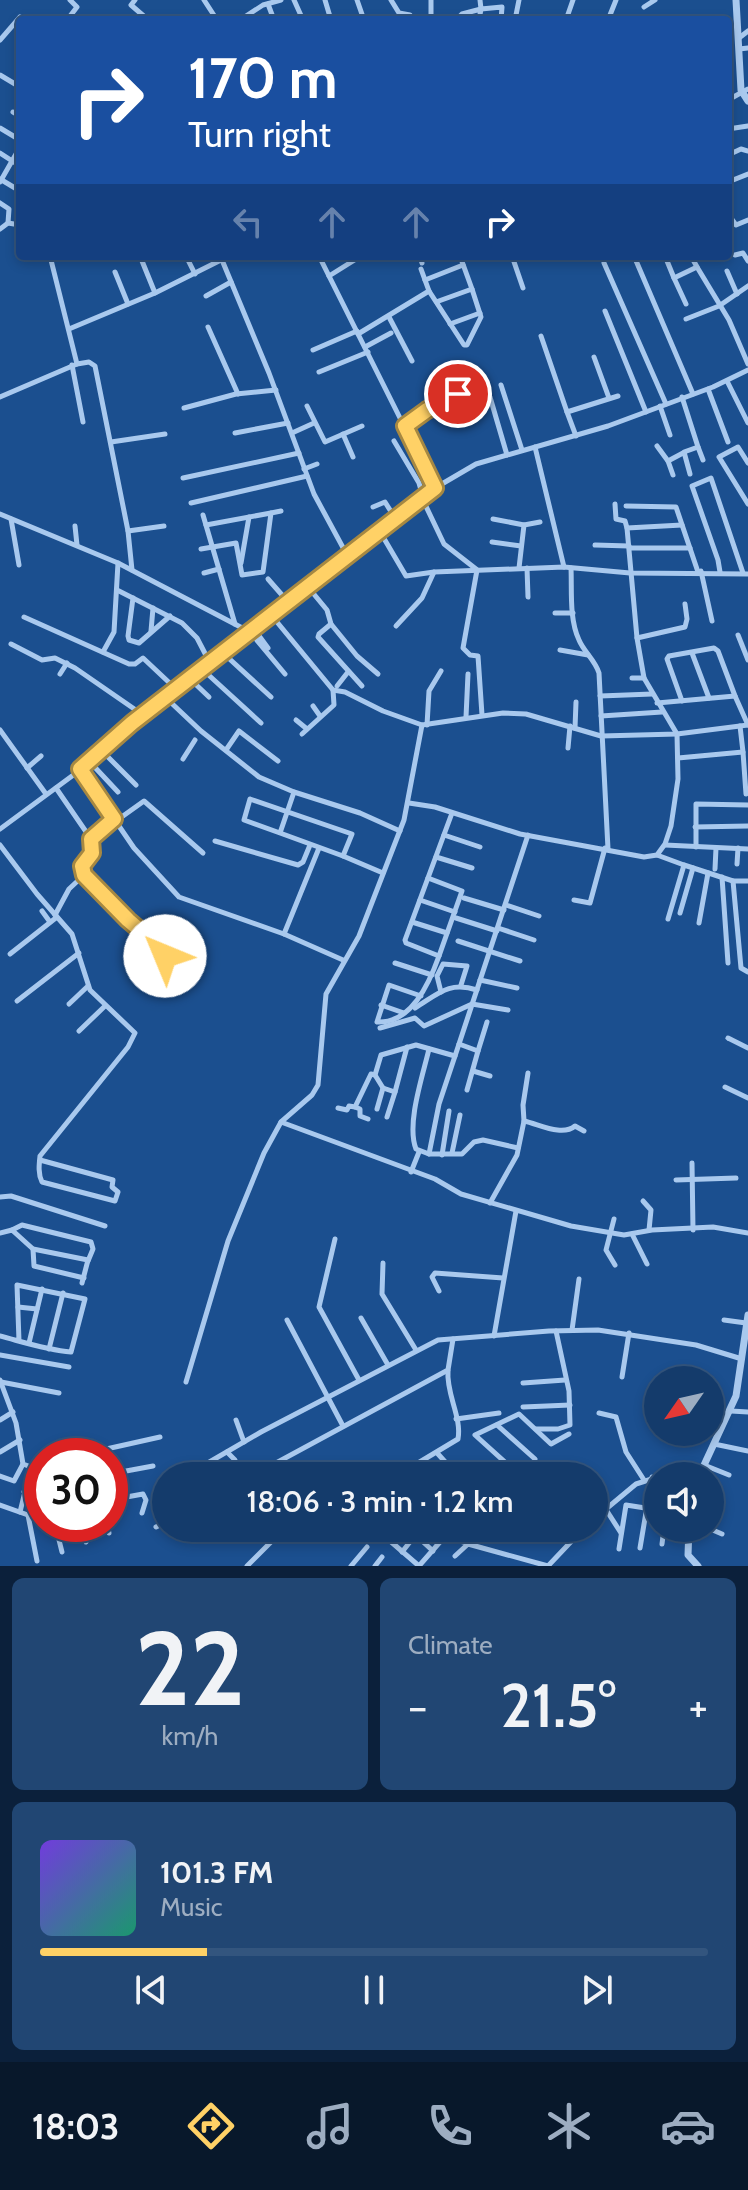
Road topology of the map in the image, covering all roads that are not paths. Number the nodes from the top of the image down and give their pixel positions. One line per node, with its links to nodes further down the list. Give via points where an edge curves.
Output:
1 (70, 0): 16 (street, via 77,7)
2 (135, 0): 17 (street, via 131,5)
3 (251, 0): 13 (street)
4 (281, 0): 11 (street)
5 (391, 0): 15 (street, via 399,13)
6 (480, 0): 14 (street)
7 (519, 0): 8 (street)
8 (526, 0)
9 (655, 0): 12 (street)
10 (736, 0): 25 (street)
11 (268, 4): 13 (street); 19 (street)
12 (644, 7)
13 (256, 9): 18 (street)
14 (481, 9): 20 (street); 21 (street); 22 (street, via 501,6)
15 (410, 15)
16 (70, 16)
17 (144, 16)
18 (246, 16)
19 (272, 16)
20 (460, 16)
21 (480, 16)
22 (502, 16)
23 (16, 22): 26 (street)
24 (748, 31): 25 (street)
25 (739, 38): 27 (street)
26 (0, 40)
27 (744, 49): 28 (street)
28 (746, 95)
29 (13, 112): 30 (street)
30 (16, 114)
31 (0, 153): 33 (street)
32 (16, 154): 33 (street)
33 (12, 161): 34 (street); 35 (street)
34 (16, 164)
35 (0, 180)
36 (0, 203): 37 (street, via 9,209)
37 (8, 223): 38 (street); 39 (street)
38 (16, 224)
39 (0, 229)
40 (735, 255): 52 (street, via 743,253)
41 (51, 260): 81 (street)
42 (142, 260): 68 (street)
43 (188, 260): 59 (street)
44 (222, 260): 59 (street); 63 (street)
45 (321, 260): 60 (street)
46 (355, 260): 60 (street)
47 (461, 260): 55 (street)
48 (513, 260): 65 (street)
49 (636, 260): 98 (street)
50 (667, 260): 61 (street)
51 (693, 260): 56 (street)
52 (748, 261)
53 (421, 263): 62 (street)
54 (604, 263): 104 (street)
55 (463, 265): 62 (street); 66 (street)
56 (697, 267): 61 (street); 74 (street)
57 (727, 271): 69 (street)
58 (115, 272): 73 (street)
59 (195, 274): 68 (street)
60 (329, 276): 82 (street)
61 (674, 278): 72 (street)
62 (425, 280): 67 (street)
63 (231, 282): 70 (street); 95 (street)
64 (748, 286): 69 (street)
65 (523, 288)
66 (472, 289): 71 (street); 76 (street)
67 (429, 291): 71 (street); 77 (street)
68 (155, 293): 73 (street)
69 (737, 294): 74 (street)
70 (206, 296)
71 (436, 302): 79 (street)
72 (686, 304)
73 (128, 305): 81 (street)
74 (719, 306): 78 (street); 90 (street)
75 (605, 311): 109 (street)
76 (480, 313): 79 (street); 79 (street, via 466,346)
77 (389, 317): 82 (street); 88 (street)
78 (686, 319)
79 (450, 324)
80 (208, 327): 96 (street)
81 (69, 329): 89 (street)
82 (357, 332): 85 (street); 86 (street)
83 (391, 333): 86 (street)
84 (541, 336): 108 (street)
85 (313, 350)
86 (366, 350): 91 (street); 115 (street)
87 (594, 357): 103 (street)
88 (412, 361)
89 (74, 365): 99 (street); 110 (street); 123 (street, via 95,366)
90 (748, 367): 92 (street)
91 (319, 372)
92 (727, 380): 94 (street); 113 (street)
93 (501, 385): 128 (street)
94 (708, 389): 98 (street); 124 (street)
95 (276, 390): 96 (street); 111 (street)
96 (238, 394): 107 (street)
97 (458, 394): 115 (street)
98 (693, 394): 102 (street)
99 (0, 396): 105 (street)
100 (618, 396): 103 (street)
101 (490, 397): 131 (street)
102 (682, 397): 104 (street); 127 (street)
103 (609, 398): 108 (street)
104 (663, 405): 109 (street); 120 (street)
105 (0, 406)
106 (307, 406): 112 (street)
107 (184, 408)
108 (567, 412): 121 (street)
109 (646, 412): 121 (street)
110 (83, 422)
111 (288, 423): 116 (street); 117 (street)
112 (314, 423): 117 (street); 119 (street, via 325,442)
113 (748, 423)
114 (362, 426): 119 (street)
115 (405, 426): 142 (street)
116 (235, 433)
117 (292, 433): 130 (street)
118 (165, 434): 123 (street)
119 (343, 434): 132 (street)
120 (670, 435)
121 (576, 436): 126 (street)
122 (394, 441): 143 (street)
123 (111, 442): 165 (street)
124 (728, 442)
125 (657, 446): 134 (street)
126 (535, 447): 128 (street); 179 (street)
127 (698, 447): 129 (street); 133 (street)
128 (522, 450): 131 (street)
129 (684, 452): 134 (street); 138 (street)
130 (299, 453): 137 (street); 141 (street)
131 (507, 455): 142 (street, via 476,464)
132 (353, 457)
133 (703, 460)
134 (668, 461): 139 (street)
135 (748, 463): 144 (street, via 738,447 719,457)
136 (317, 464): 137 (street)
137 (304, 469): 140 (street)
138 (690, 474)
139 (673, 475)
140 (307, 476): 145 (street); 176 (street)
141 (183, 478)
142 (435, 488): 143 (street)
143 (423, 497): 155 (street); 186 (street, via 437,532)
144 (747, 501)
145 (191, 503)
146 (615, 504): 163 (street, via 616,519 625,521)
147 (626, 506): 160 (street, via 673,505)
148 (373, 507): 155 (street, via 385,502)
149 (281, 511): 150 (street)
150 (271, 513): 153 (street); 184 (street, via 265,570 243,576)
151 (0, 514): 154 (street)
152 (203, 515): 158 (street)
153 (249, 517): 158 (street); 166 (street)
154 (11, 518): 169 (street); 178 (street)
155 (395, 518): 164 (street)
156 (493, 519): 159 (street)
157 (540, 522): 159 (street)
158 (206, 525): 171 (street)
159 (524, 525): 172 (street)
160 (682, 525): 163 (street); 174 (street)
161 (75, 526): 169 (street)
162 (164, 526): 165 (street)
163 (627, 528): 173 (street)
164 (379, 530): 176 (street); 187 (street, via 406,576)
165 (128, 531): 185 (street)
166 (245, 541): 168 (street); 184 (street)
167 (492, 542): 172 (street)
168 (236, 543): 171 (street); 184 (street)
169 (77, 545): 177 (street)
170 (595, 545): 173 (street)
171 (212, 546): 175 (street); 183 (street)
172 (521, 546): 180 (street)
173 (630, 547): 174 (street); 188 (street)
174 (690, 548): 189 (street)
175 (201, 549)
176 (347, 555): 194 (street)
177 (118, 563): 185 (street); 195 (street)
178 (19, 565)
179 (564, 567): 181 (street); 182 (street)
180 (519, 568): 181 (street); 186 (street)
181 (527, 568): 196 (street)
182 (571, 568): 188 (street); 202 (street)
183 (219, 569): 191 (street); 208 (street)
184 (240, 569)
185 (132, 570): 208 (street)
186 (477, 570): 187 (street); 250 (street, via 463,648 478,656)
187 (434, 572): 209 (street, via 422,598)
188 (632, 572): 189 (street); 213 (street)
189 (699, 572): 190 (street); 206 (street)
190 (720, 572): 192 (street); 192 (street, via 692,486 711,478)
191 (204, 573)
192 (745, 573)
193 (268, 579): 198 (street)
194 (308, 587): 198 (street); 207 (street)
195 (117, 590): 197 (street); 217 (street, via 114,632)
196 (528, 597)
197 (133, 598): 200 (street); 211 (street, via 129,640 139,643)
198 (289, 603): 204 (street)
199 (685, 604): 213 (street, via 685,627)
200 (153, 608): 203 (street); 211 (street)
201 (555, 613): 202 (street)
202 (573, 613): 220 (street, via 574,628)
203 (170, 616): 211 (street); 223 (street, via 192,632)
204 (272, 616): 210 (street); 235 (street)
205 (24, 617): 217 (street)
206 (712, 621)
207 (331, 624): 226 (street, via 318,637); 229 (street)
208 (235, 625): 210 (street)
209 (396, 626)
210 (252, 631): 215 (street); 218 (street); 228 (street)
211 (151, 632)
212 (738, 635): 221 (street)
213 (637, 638): 233 (street)
214 (11, 644): 222 (street, via 42,660)
215 (268, 648)
216 (560, 650): 220 (street)
217 (103, 652): 236 (street, via 129,664 143,658)
218 (223, 653): 223 (street); 242 (street)
219 (692, 653): 239 (street, via 717,649); 243 (street); 244 (street, via 667,659)
220 (589, 655): 238 (street, via 599,673)
221 (748, 660)
222 (67, 663): 227 (street); 249 (street)
223 (210, 663): 224 (street)
224 (202, 669): 231 (street); 255 (street)
225 (441, 671): 256 (street, via 429,691)
226 (348, 672): 234 (street); 235 (street)
227 (60, 674)
228 (285, 674)
229 (378, 674)
230 (468, 674): 253 (street)
231 (189, 678): 236 (street); 241 (street)
232 (632, 678): 233 (street)
233 (644, 678): 237 (street)
234 (362, 686)
235 (335, 688): 251 (street, via 335,704); 256 (street)
236 (176, 689): 240 (street)
237 (652, 694): 238 (street); 246 (street)
238 (600, 696): 252 (street)
239 (735, 696): 243 (street); 257 (street)
240 (165, 697): 249 (street); 262 (street)
241 (209, 697)
242 (271, 697)
243 (709, 698): 244 (street)
244 (682, 701): 246 (street)
245 (576, 702): 259 (street)
246 (657, 703): 248 (street)
247 (313, 706): 251 (street)
248 (662, 712): 252 (street); 261 (street)
249 (143, 715): 265 (street)
250 (482, 715): 253 (street); 259 (street, via 526,714)
251 (320, 716): 254 (street, via 304,731)
252 (601, 716): 263 (street)
253 (466, 717): 256 (street)
254 (296, 720)
255 (261, 723)
256 (425, 725): 281 (street)
257 (748, 725): 258 (street)
258 (740, 726): 261 (street); 267 (street)
259 (572, 727): 263 (street); 264 (street)
260 (0, 730): 273 (street)
261 (677, 734): 263 (street); 269 (street)
262 (198, 736): 266 (street); 270 (street)
263 (601, 736): 300 (street)
264 (568, 748)
265 (101, 750): 271 (street); 275 (street)
266 (226, 750): 272 (street, via 239,731); 278 (street, via 259,777)
267 (743, 752): 269 (street); 280 (street)
268 (41, 756): 273 (street)
269 (678, 758): 295 (street)
270 (183, 759)
271 (89, 761): 274 (street); 277 (street)
272 (278, 761)
273 (27, 768): 279 (street)
274 (80, 769): 276 (street); 285 (street)
275 (136, 785)
276 (56, 788): 279 (street); 293 (street)
277 (118, 792)
278 (294, 792): 283 (street); 289 (street)
279 (46, 794): 288 (street)
280 (746, 794)
281 (409, 803): 284 (street); 289 (street)
282 (748, 805): 287 (street, via 697,804)
283 (287, 812): 290 (street); 290 (street, via 250,799 244,815 246,821); 306 (street, via 352,834)
284 (452, 813): 291 (street); 292 (street)
285 (115, 820): 293 (street); 304 (street, via 144,801); 338 (street, via 179,897)
286 (748, 826): 287 (street)
287 (695, 827): 299 (street)
288 (0, 829)
289 (400, 831): 314 (street)
290 (280, 833): 297 (street)
291 (444, 835): 298 (street); 308 (street)
292 (528, 835): 300 (street); 324 (street)
293 (91, 839): 316 (street)
294 (215, 841): 307 (street, via 296,865)
295 (665, 844): 299 (street); 305 (street)
296 (0, 845): 330 (street)
297 (314, 847): 306 (street); 307 (street)
298 (480, 847)
299 (696, 847): 301 (street)
300 (607, 848): 305 (street); 323 (street, via 590,903)
301 (716, 848): 302 (street); 313 (street)
302 (738, 848): 303 (street); 309 (street)
303 (748, 849)
304 (203, 853)
305 (657, 855): 310 (street)
306 (343, 856): 314 (street)
307 (309, 857): 338 (street)
308 (436, 857): 311 (street); 318 (street)
309 (737, 864)
310 (684, 865): 312 (street); 332 (street)
311 (472, 868)
312 (693, 868): 315 (street); 326 (street)
313 (715, 869)
314 (383, 873): 345 (street, via 359,936)
315 (708, 873): 317 (street); 335 (street)
316 (84, 875): 330 (street, via 69,889); 351 (street, via 164,952)
317 (722, 877): 319 (street); 329 (street)
318 (428, 878): 322 (street); 328 (street, via 462,891)
319 (733, 881): 320 (street); 327 (street)
320 (748, 881)
321 (464, 898): 324 (street)
322 (420, 900): 328 (street); 334 (street)
323 (574, 900)
324 (505, 907): 331 (street); 336 (street)
325 (42, 911): 333 (street)
326 (680, 913)
327 (736, 914): 329 (street); 349 (street, via 741,968)
328 (455, 915): 336 (street); 337 (street)
329 (723, 915): 348 (street)
330 (56, 916): 333 (street); 342 (street, via 72,934)
331 (539, 916)
332 (668, 919)
333 (50, 922): 343 (street)
334 (412, 922): 337 (street); 344 (street, via 406,943)
335 (699, 923)
336 (497, 930): 339 (street); 341 (street)
337 (447, 933): 344 (street)
338 (284, 934): 345 (street)
339 (534, 940)
340 (458, 941): 341 (street)
341 (490, 951): 346 (street); 352 (street)
342 (79, 953): 355 (street); 361 (street)
343 (10, 954)
344 (439, 956): 350 (street)
345 (343, 960): 398 (street, via 326,994 318,1085)
346 (520, 961)
347 (395, 963): 350 (street)
348 (728, 963)
349 (748, 972)
350 (432, 975): 360 (street)
351 (151, 976)
352 (480, 980): 357 (street); 358 (street)
353 (437, 984): 354 (street, via 443,964 467,966); 356 (street); 359 (street)
354 (461, 985): 356 (street); 358 (street)
355 (88, 986): 362 (street); 365 (street)
356 (451, 987): 359 (street)
357 (517, 988)
358 (477, 990): 363 (street)
359 (441, 992): 366 (street)
360 (421, 996): 364 (street, via 389,985); 368 (street)
361 (17, 1001)
362 (69, 1004)
363 (472, 1004): 367 (street); 370 (street, via 424,1026 415,1018); 373 (street)
364 (381, 1005): 368 (street); 368 (street, via 378,1023)
365 (105, 1006): 371 (street); 405 (street, via 135,1035)
366 (415, 1008)
367 (508, 1010)
368 (404, 1013)
369 (487, 1022): 377 (street)
370 (380, 1028)
371 (79, 1031)
372 (728, 1038): 375 (street)
373 (459, 1044): 377 (street); 378 (street)
374 (407, 1047): 376 (street); 381 (street, via 381,1055); 386 (street)
375 (748, 1048)
376 (429, 1049): 378 (street); 401 (street, via 413,1133)
377 (478, 1051): 379 (street)
378 (455, 1056): 403 (street)
379 (473, 1071): 382 (street); 385 (street)
380 (528, 1073): 397 (street)
381 (375, 1075): 384 (street); 388 (street)
382 (490, 1076)
383 (725, 1087): 387 (street)
384 (383, 1088): 386 (street); 390 (street)
385 (467, 1090)
386 (395, 1092): 395 (street)
387 (748, 1098)
388 (355, 1107): 391 (street); 394 (street)
389 (338, 1108): 391 (street)
390 (377, 1109)
391 (347, 1110): 394 (street)
392 (449, 1111): 404 (street)
393 (460, 1115): 402 (street)
394 (360, 1116): 396 (street)
395 (387, 1117)
396 (368, 1119)
397 (524, 1121): 399 (street); 400 (street)
398 (281, 1122): 407 (street); 462 (street, via 228,1241)
399 (584, 1131)
400 (518, 1148): 402 (street, via 483,1140 462,1154); 413 (street)
401 (419, 1152): 403 (street); 407 (street)
402 (452, 1153): 404 (street)
403 (429, 1154): 404 (street)
404 (442, 1155)
405 (40, 1160): 405 (street, via 42,1182 115,1201 113,1180)
406 (692, 1163): 409 (street)
407 (411, 1172): 413 (street)
408 (736, 1178): 409 (street)
409 (692, 1179): 410 (street); 420 (street)
410 (676, 1180)
411 (0, 1197): 417 (street)
412 (643, 1201): 419 (street, via 651,1210)
413 (490, 1203): 414 (street)
414 (516, 1211): 423 (street); 431 (street)
415 (614, 1219): 423 (street)
416 (748, 1225): 422 (street)
417 (105, 1226)
418 (12, 1230): 421 (street); 426 (street); 427 (street, via 22,1225 91,1242)
419 (649, 1230): 420 (street); 424 (street)
420 (693, 1230): 422 (street, via 720,1227)
421 (0, 1233)
422 (747, 1233)
423 (610, 1234): 424 (street); 430 (street, via 606,1252)
424 (632, 1234): 429 (street)
425 (335, 1239): 459 (street, via 319,1307)
426 (33, 1249): 427 (street); 427 (street, via 34,1266 83,1280)
427 (88, 1261)
428 (383, 1263): 452 (street, via 382,1294)
429 (647, 1264)
430 (615, 1265)
431 (503, 1278): 434 (street, via 435,1273); 447 (street)
432 (579, 1279): 442 (street)
433 (42, 1289): 435 (street); 436 (street, via 16,1285); 437 (street)
434 (439, 1291)
435 (63, 1293): 451 (street); 451 (street, via 86,1301 72,1351)
436 (18, 1307): 437 (street); 449 (street)
437 (37, 1309): 450 (street)
438 (361, 1318): 455 (street)
439 (747, 1319): 441 (street); 445 (street)
440 (287, 1320): 466 (street)
441 (724, 1320)
442 (572, 1330): 443 (street); 444 (street)
443 (556, 1331): 447 (street); 460 (street)
444 (629, 1333): 454 (street); 458 (street)
445 (746, 1334): 454 (street)
446 (0, 1336): 449 (street)
447 (494, 1336): 448 (street)
448 (453, 1339): 452 (street); 457 (street)
449 (19, 1341): 450 (street)
450 (29, 1343): 451 (street)
451 (49, 1349)
452 (416, 1350): 455 (street)
453 (0, 1355): 456 (street)
454 (742, 1359): 463 (street)
455 (388, 1365): 459 (street)
456 (69, 1367)
457 (448, 1370): 474 (street); 479 (street)
458 (622, 1377)
459 (359, 1380): 466 (street)
460 (565, 1380): 464 (street); 467 (street)
461 (0, 1381): 465 (street); 470 (street)
462 (186, 1382)
463 (744, 1382): 469 (street)
464 (523, 1383)
465 (59, 1393)
466 (329, 1396): 479 (street); 484 (street)
467 (570, 1405): 468 (street); 480 (street, via 570,1425)
468 (523, 1407)
469 (731, 1411): 471 (street); 478 (street)
470 (13, 1412): 475 (street); 483 (street)
471 (748, 1412)
472 (499, 1413): 474 (street)
473 (599, 1413): 504 (street, via 616,1417 626,1452)
474 (456, 1419): 490 (street, via 458,1439)
475 (0, 1420)
476 (236, 1420): 484 (street)
477 (497, 1424): 480 (street, via 519,1414); 491 (street); 497 (street, via 475,1435)
478 (724, 1425)
479 (343, 1426): 494 (street)
480 (535, 1429): 481 (street, via 551,1444)
481 (569, 1434)
482 (160, 1437): 485 (street)
483 (20, 1440): 488 (street); 498 (street)
484 (244, 1442): 489 (street)
485 (128, 1445)
486 (724, 1446): 487 (street)
487 (748, 1451)
488 (0, 1452)
489 (227, 1452): 492 (street); 493 (street)
490 (438, 1454): 495 (street); 496 (street)
491 (535, 1459)
492 (235, 1460)
493 (210, 1462)
494 (277, 1462)
495 (423, 1462)
496 (445, 1462)
497 (505, 1462)
498 (23, 1464): 503 (street, via 14,1481)
499 (152, 1466): 500 (street)
500 (128, 1471)
501 (724, 1473): 502 (street)
502 (729, 1475)
503 (0, 1476)
504 (644, 1480): 505 (street)
505 (628, 1490): 509 (street); 510 (street)
506 (24, 1492): 512 (street)
507 (128, 1496): 513 (street, via 143,1494)
508 (0, 1505): 512 (street)
509 (626, 1505): 511 (street); 517 (street)
510 (608, 1506)
511 (644, 1508)
512 (20, 1512): 515 (street)
513 (142, 1513)
514 (608, 1513): 517 (street)
515 (24, 1514)
516 (644, 1526): 530 (street)
517 (622, 1534): 531 (street)
518 (33, 1542): 538 (street)
519 (60, 1542): 533 (street)
520 (270, 1542): 539 (street)
521 (390, 1542): 534 (street)
522 (410, 1542): 534 (street)
523 (427, 1542): 532 (street)
524 (440, 1542): 532 (street)
525 (462, 1542): 528 (street)
526 (570, 1542): 542 (street)
527 (688, 1542): 535 (street)
528 (468, 1544): 536 (street); 542 (street)
529 (367, 1547): 540 (street)
530 (640, 1548)
531 (619, 1549)
532 (433, 1551): 534 (street, via 420,1566)
533 (62, 1552)
534 (402, 1553)
535 (688, 1555): 543 (street); 544 (street)
536 (455, 1556)
537 (382, 1557): 541 (street)
538 (37, 1561)
539 (247, 1566)
540 (351, 1566)
541 (375, 1566)
542 (548, 1566)
543 (685, 1566)
544 (698, 1566)

